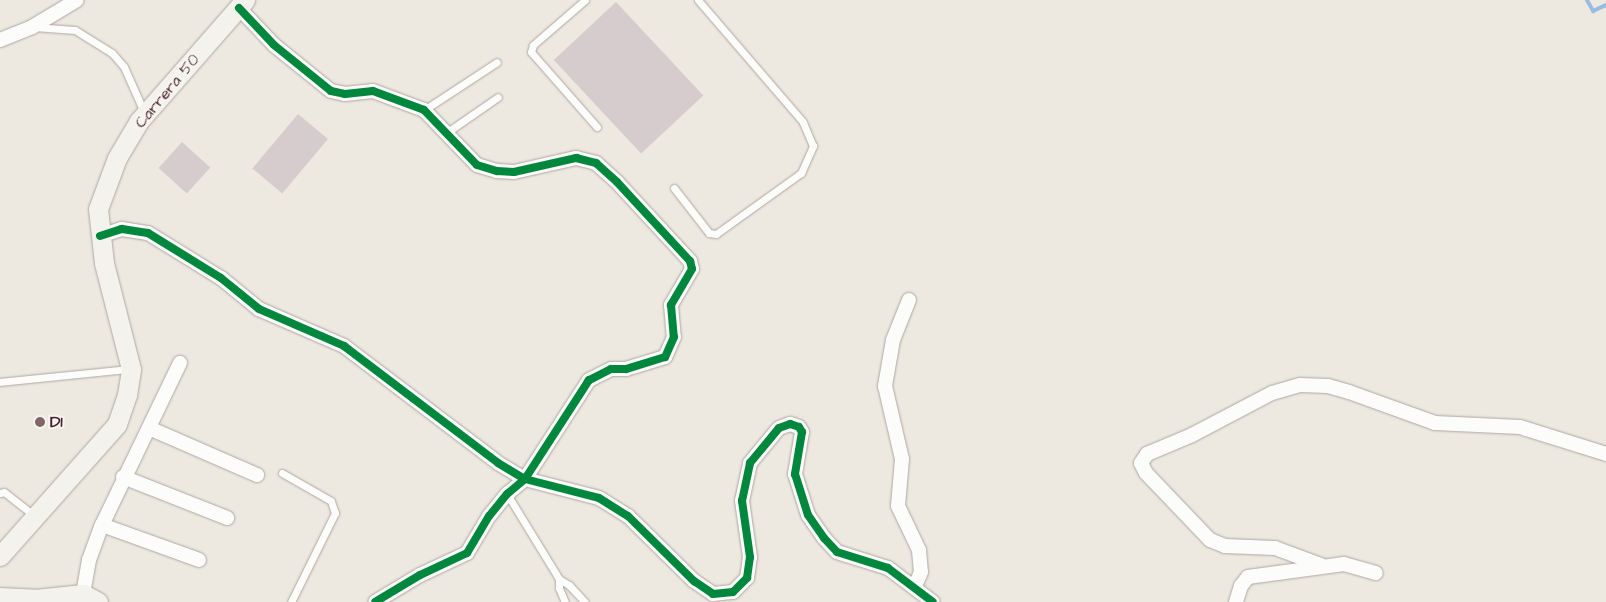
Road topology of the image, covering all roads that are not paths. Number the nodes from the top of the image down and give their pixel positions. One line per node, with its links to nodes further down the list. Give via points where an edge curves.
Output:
1 (77, 0): 5 (street)
2 (584, 0): 11 (lane, via 533,45 531,52)
3 (698, 0): 13 (lane, via 803,122 813,146 801,173 716,234 709,233)
4 (242, 4): 9 (street, via 274,45 331,91 345,94 373,91); 10 (main road, Carrera 50)
5 (32, 27): 6 (street); 10 (lane, via 75,30 112,53 124,67)
6 (0, 40)
7 (497, 62): 9 (lane)
8 (498, 97): 12 (lane)
9 (424, 110): 12 (street)
10 (145, 115): 14 (main road, Carrera 50, via 117,158 98,208)
11 (597, 127)
12 (446, 133): 24 (street, via 477,165 497,171 514,172 576,158 596,164 618,182 690,261 692,269 671,305 674,337 665,357 626,370 611,369 589,380)
13 (674, 188)
14 (100, 236): 17 (main road, Carrera 50); 24 (street, via 122,229 148,233 221,278 259,309 344,346 480,451)
15 (909, 300): 35 (street, via 893,340 885,386 902,459 898,506 919,550 921,572)
16 (180, 363): 19 (street)
17 (131, 369): 18 (lane); 27 (main road, via 128,395 117,424)
18 (0, 382)
19 (149, 428): 22 (street); 23 (street)
20 (1606, 454): 32 (street, via 1520,427 1435,423 1349,392 1300,385 1272,393 1192,435 1147,454 1141,463 1146,473 1210,540 1225,546 1276,548)
21 (282, 473): 38 (lane, via 331,501 336,513)
22 (258, 475)
23 (124, 477): 28 (street); 29 (street)
24 (525, 480): 26 (street); 35 (street, via 599,498 628,516 694,580 713,594 733,592 747,578 750,557 742,500 750,463 779,428 790,424 802,432 795,474 808,515 824,538 837,552 888,568)
25 (0, 492): 27 (lane)
26 (507, 494): 34 (lane); 39 (street, via 467,553 420,575)
27 (37, 518): 30 (main road)
28 (226, 518)
29 (102, 525): 31 (street); 37 (street, via 89,560)
30 (3, 547)
31 (199, 560)
32 (1321, 565): 33 (street, via 1344,564); 43 (street, via 1248,577)
33 (1376, 573)
34 (559, 579): 40 (lane); 41 (lane, via 569,584)
35 (915, 586): 42 (street)
36 (0, 597): 37 (main road)
37 (90, 598)
38 (291, 602)
39 (375, 602)
40 (565, 602)
41 (584, 602)
42 (933, 602)
43 (1236, 602)

